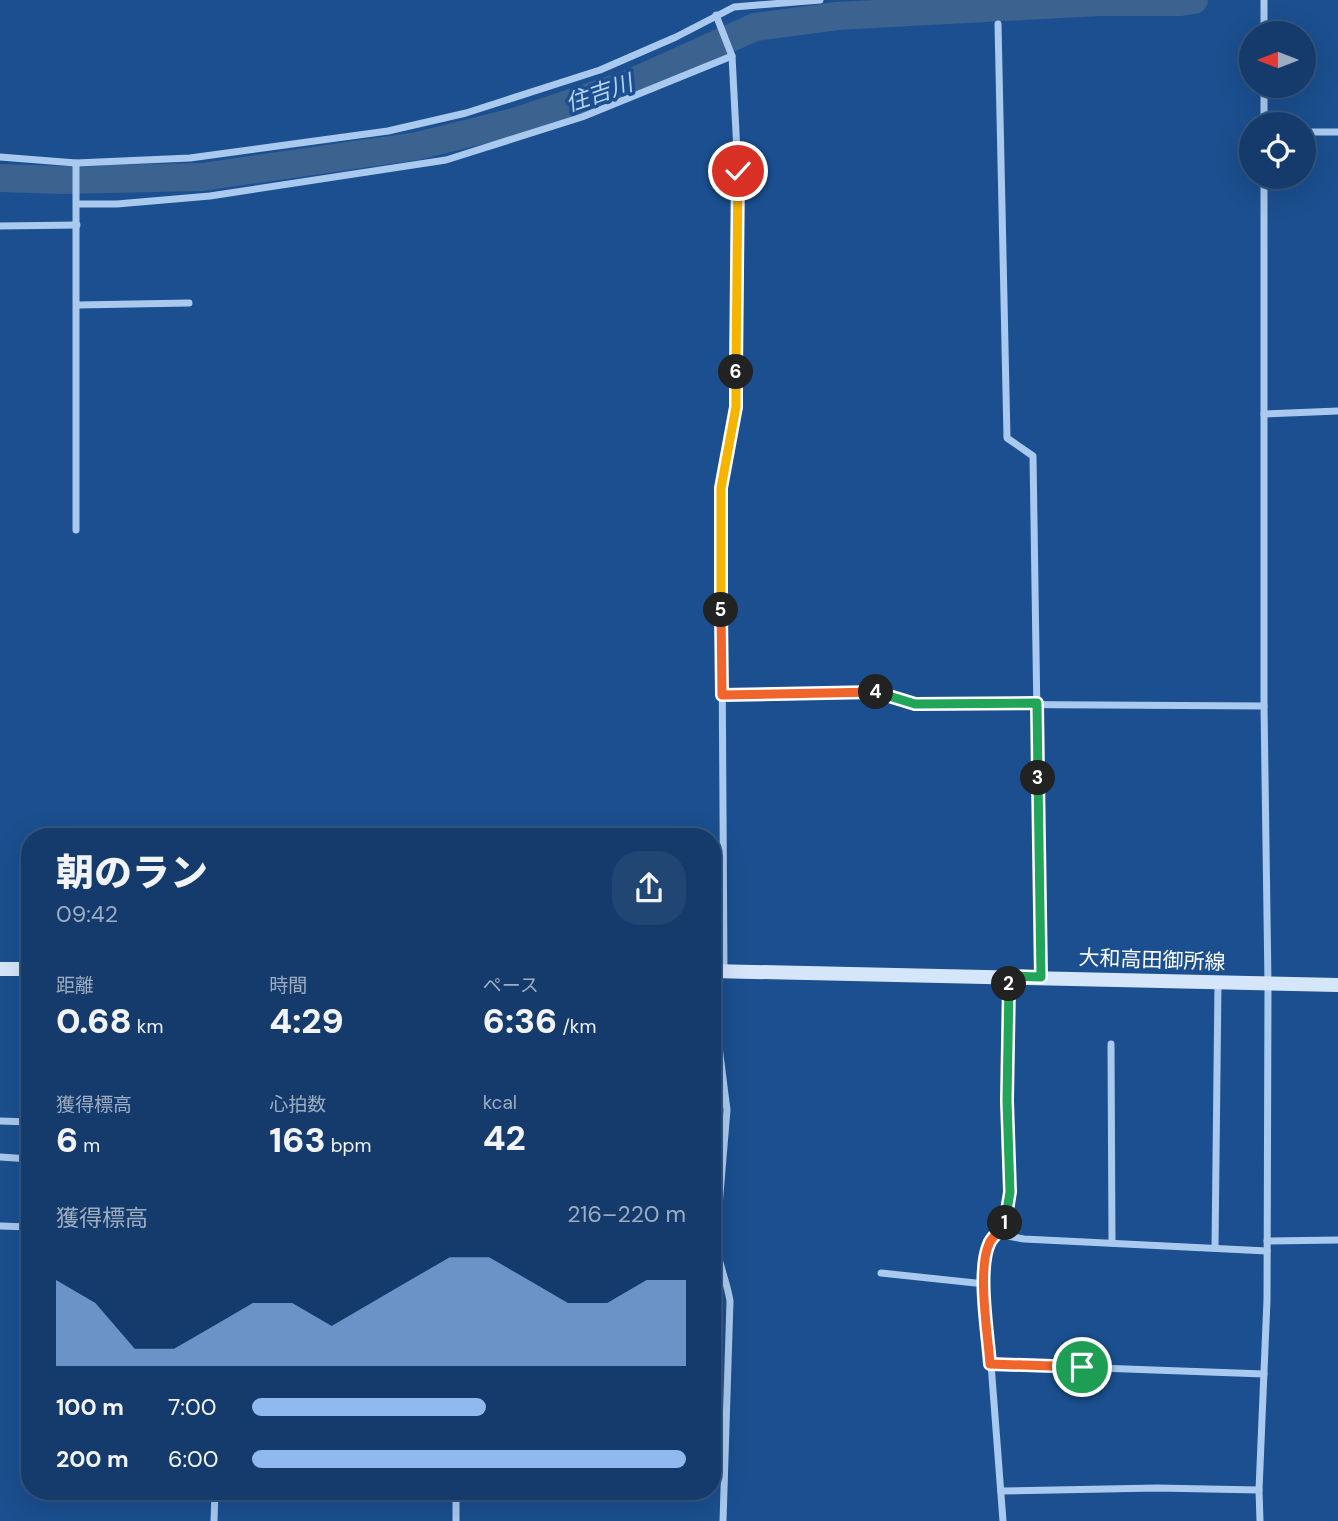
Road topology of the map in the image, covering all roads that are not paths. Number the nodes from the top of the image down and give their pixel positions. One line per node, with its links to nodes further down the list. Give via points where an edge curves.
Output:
1 (820, 0): 3 (street)
2 (1264, 0): 5 (street)
3 (734, 4): 4 (street)
4 (716, 15): 7 (street); 11 (street, via 600,70 466,113 388,131 201,157)
5 (1264, 21)
6 (998, 24): 22 (street, via 1007,438 1033,456)
7 (732, 56): 13 (street, via 582,117 446,160 210,196); 21 (street, via 738,171 736,407 721,488)
8 (1316, 132): 9 (street)
9 (1338, 132)
10 (0, 157): 11 (street)
11 (76, 163): 13 (street)
12 (1264, 189): 19 (street)
13 (76, 204): 14 (street)
14 (77, 225): 15 (street); 17 (street)
15 (0, 226)
16 (189, 303): 17 (street)
17 (78, 305): 20 (street)
18 (1338, 411): 19 (street)
19 (1264, 414): 23 (street)
20 (76, 530)
21 (722, 695): 22 (street, via 875,692 915,704); 24 (street)
22 (1037, 703): 23 (street); 29 (street)
23 (1264, 706): 31 (street)
24 (720, 828)
25 (0, 969): 26 (main road)
26 (21, 969)
27 (721, 971): 28 (main road, 大和高田御所線)
28 (1009, 976): 29 (main road, 大和高田御所線); 42 (street, via 1010,1192 1004,1226)
29 (1041, 977): 30 (main road, 大和高田御所線)
30 (1217, 983): 31 (main road, 大和高田御所線); 46 (street)
31 (1268, 984): 32 (main road, 大和高田御所線); 44 (street)
32 (1338, 985)
33 (1111, 1044): 45 (street)
34 (721, 1062): 39 (street, via 727,1110)
35 (0, 1121): 36 (street)
36 (21, 1122)
37 (0, 1157): 38 (street)
38 (21, 1158)
39 (721, 1182)
40 (0, 1226): 41 (street)
41 (21, 1227)
42 (996, 1234): 45 (street); 50 (street, via 986,1254)
43 (1338, 1240): 44 (street)
44 (1267, 1241): 47 (street)
45 (1112, 1243): 46 (street)
46 (1215, 1248): 47 (street)
47 (1267, 1251): 52 (street)
48 (721, 1268): 59 (street, via 730,1301)
49 (881, 1273): 50 (street)
50 (985, 1284): 51 (street)
51 (990, 1364): 52 (street); 54 (street)
52 (1264, 1374): 53 (street)
53 (1259, 1490): 54 (street); 61 (street)
54 (1001, 1491): 60 (street)
55 (215, 1500): 57 (street)
56 (456, 1500): 58 (street)
57 (214, 1521)
58 (456, 1521)
59 (723, 1521)
60 (1003, 1521)
61 (1260, 1521)

